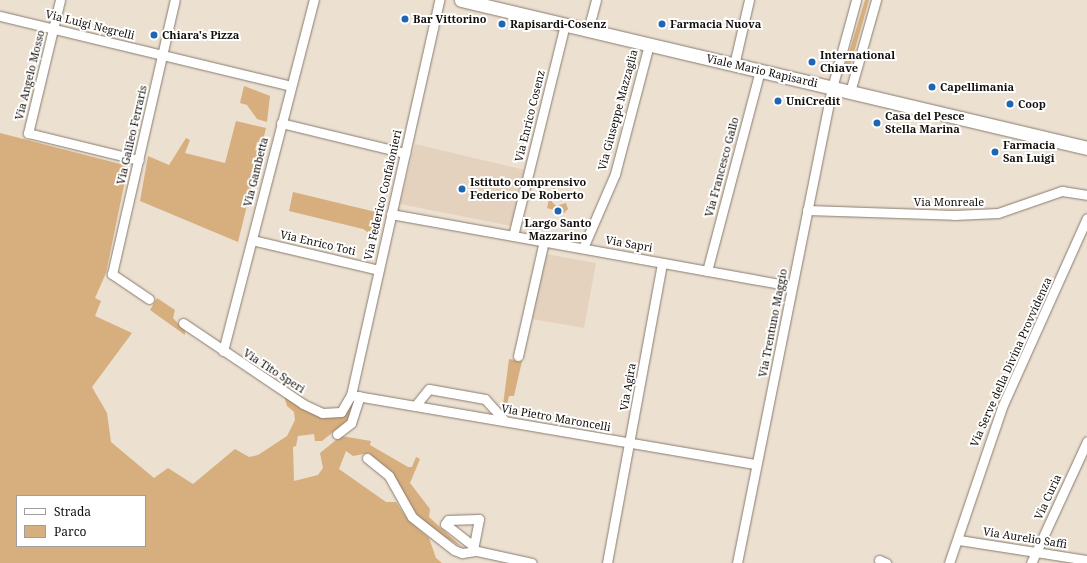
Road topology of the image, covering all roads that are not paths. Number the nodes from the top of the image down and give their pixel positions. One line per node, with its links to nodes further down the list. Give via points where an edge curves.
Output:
1 (60, 0): 12 (street, Via Angelo Mosso)
2 (175, 0): 15 (street, Via Galileo Ferraris)
3 (314, 0): 18 (street, Via Gambetta)
4 (439, 0): 23 (street, Via Federico Confalonieri)
5 (461, 0): 11 (main road, Viale Mario Rapisardi)
6 (596, 0): 13 (street)
7 (749, 0): 16 (street)
8 (856, 0): 19 (street, Via Trentuno Maggio)
9 (876, 0): 20 (street)
10 (0, 16): 12 (street, Via Luigi Negrelli)
11 (565, 25): 13 (main road, Viale Mario Rapisardi); 29 (street, Via Enrico Cosenz)
12 (53, 28): 15 (street, Via Luigi Negrelli); 24 (street, Via Angelo Mosso, via 28,133)
13 (588, 30): 14 (main road, Viale Mario Rapisardi)
14 (649, 44): 16 (main road, Viale Mario Rapisardi); 32 (street, Via Giuseppe Mazzaglia, via 615,174)
15 (163, 55): 18 (street, Via Luigi Negrelli); 24 (street, Via Galileo Ferraris)
16 (734, 65): 17 (main road, Viale Mario Rapisardi)
17 (760, 70): 19 (main road, Viale Mario Rapisardi); 35 (street, Via Francesco Gallo)
18 (291, 86): 21 (street, Via Gambetta)
19 (832, 88): 20 (main road, Viale Mario Rapisardi); 26 (street, Via Trentuno Maggio)
20 (850, 92): 22 (main road, Viale Mario Rapisardi)
21 (281, 123): 23 (street); 30 (street, Via Gambetta)
22 (1087, 148)
23 (405, 153): 27 (street, Via Federico Confalonieri)
24 (139, 160): 37 (street, Via Galileo Ferraris, via 112,274)
25 (1087, 195): 26 (street, Via Monreale, via 1062,191 998,213 984,214)
26 (807, 210): 36 (street, Via Trentuno Maggio)
27 (391, 214): 29 (street, Via Sapri); 34 (street, Via Federico Confalonieri)
28 (1087, 218): 49 (street, Via Serve della Divina Provvidenza, via 984,452)
29 (513, 236): 31 (street, Via Sapri)
30 (252, 240): 34 (street, Via Enrico Toti); 39 (street, Via Gambetta)
31 (544, 241): 32 (street, Via Sapri); 40 (street)
32 (583, 248): 33 (street, Via Sapri)
33 (662, 262): 35 (street, Via Sapri); 46 (street, Via Agira)
34 (379, 270): 41 (street, Via Federico Confalonieri)
35 (707, 271): 36 (street, Via Sapri)
36 (792, 286): 48 (street, Via Trentuno Maggio)
37 (149, 299)
38 (183, 323): 39 (street, Via Tito Speri)
39 (223, 351): 41 (street, Via Tito Speri, via 313,410 337,414)
40 (518, 356)
41 (355, 396): 42 (street, Via Pietro Maroncelli); 44 (street, Via Federico Confalonieri, via 351,423)
42 (415, 406): 43 (street, Via Pietro Maroncelli); 43 (street, via 429,390 485,399)
43 (505, 421): 46 (street, Via Pietro Maroncelli)
44 (337, 434)
45 (1087, 441): 50 (street, Via Curia)
46 (630, 443): 48 (street, Via Pietro Maroncelli); 53 (street, Via Agira)
47 (368, 458): 52 (street, via 389,476 412,518 454,550 462,553 472,548)
48 (756, 464): 54 (street, Via Trentuno Maggio)
49 (959, 540): 50 (street, Via Aurelio Saffi); 55 (street, Via Serve della Divina Provvidenza)
50 (1036, 552): 51 (street, Via Aurelio Saffi); 56 (street, Via Curia)
51 (1087, 560)
52 (532, 563)
53 (607, 563)
54 (737, 563)
55 (949, 563)
56 (1031, 563)

